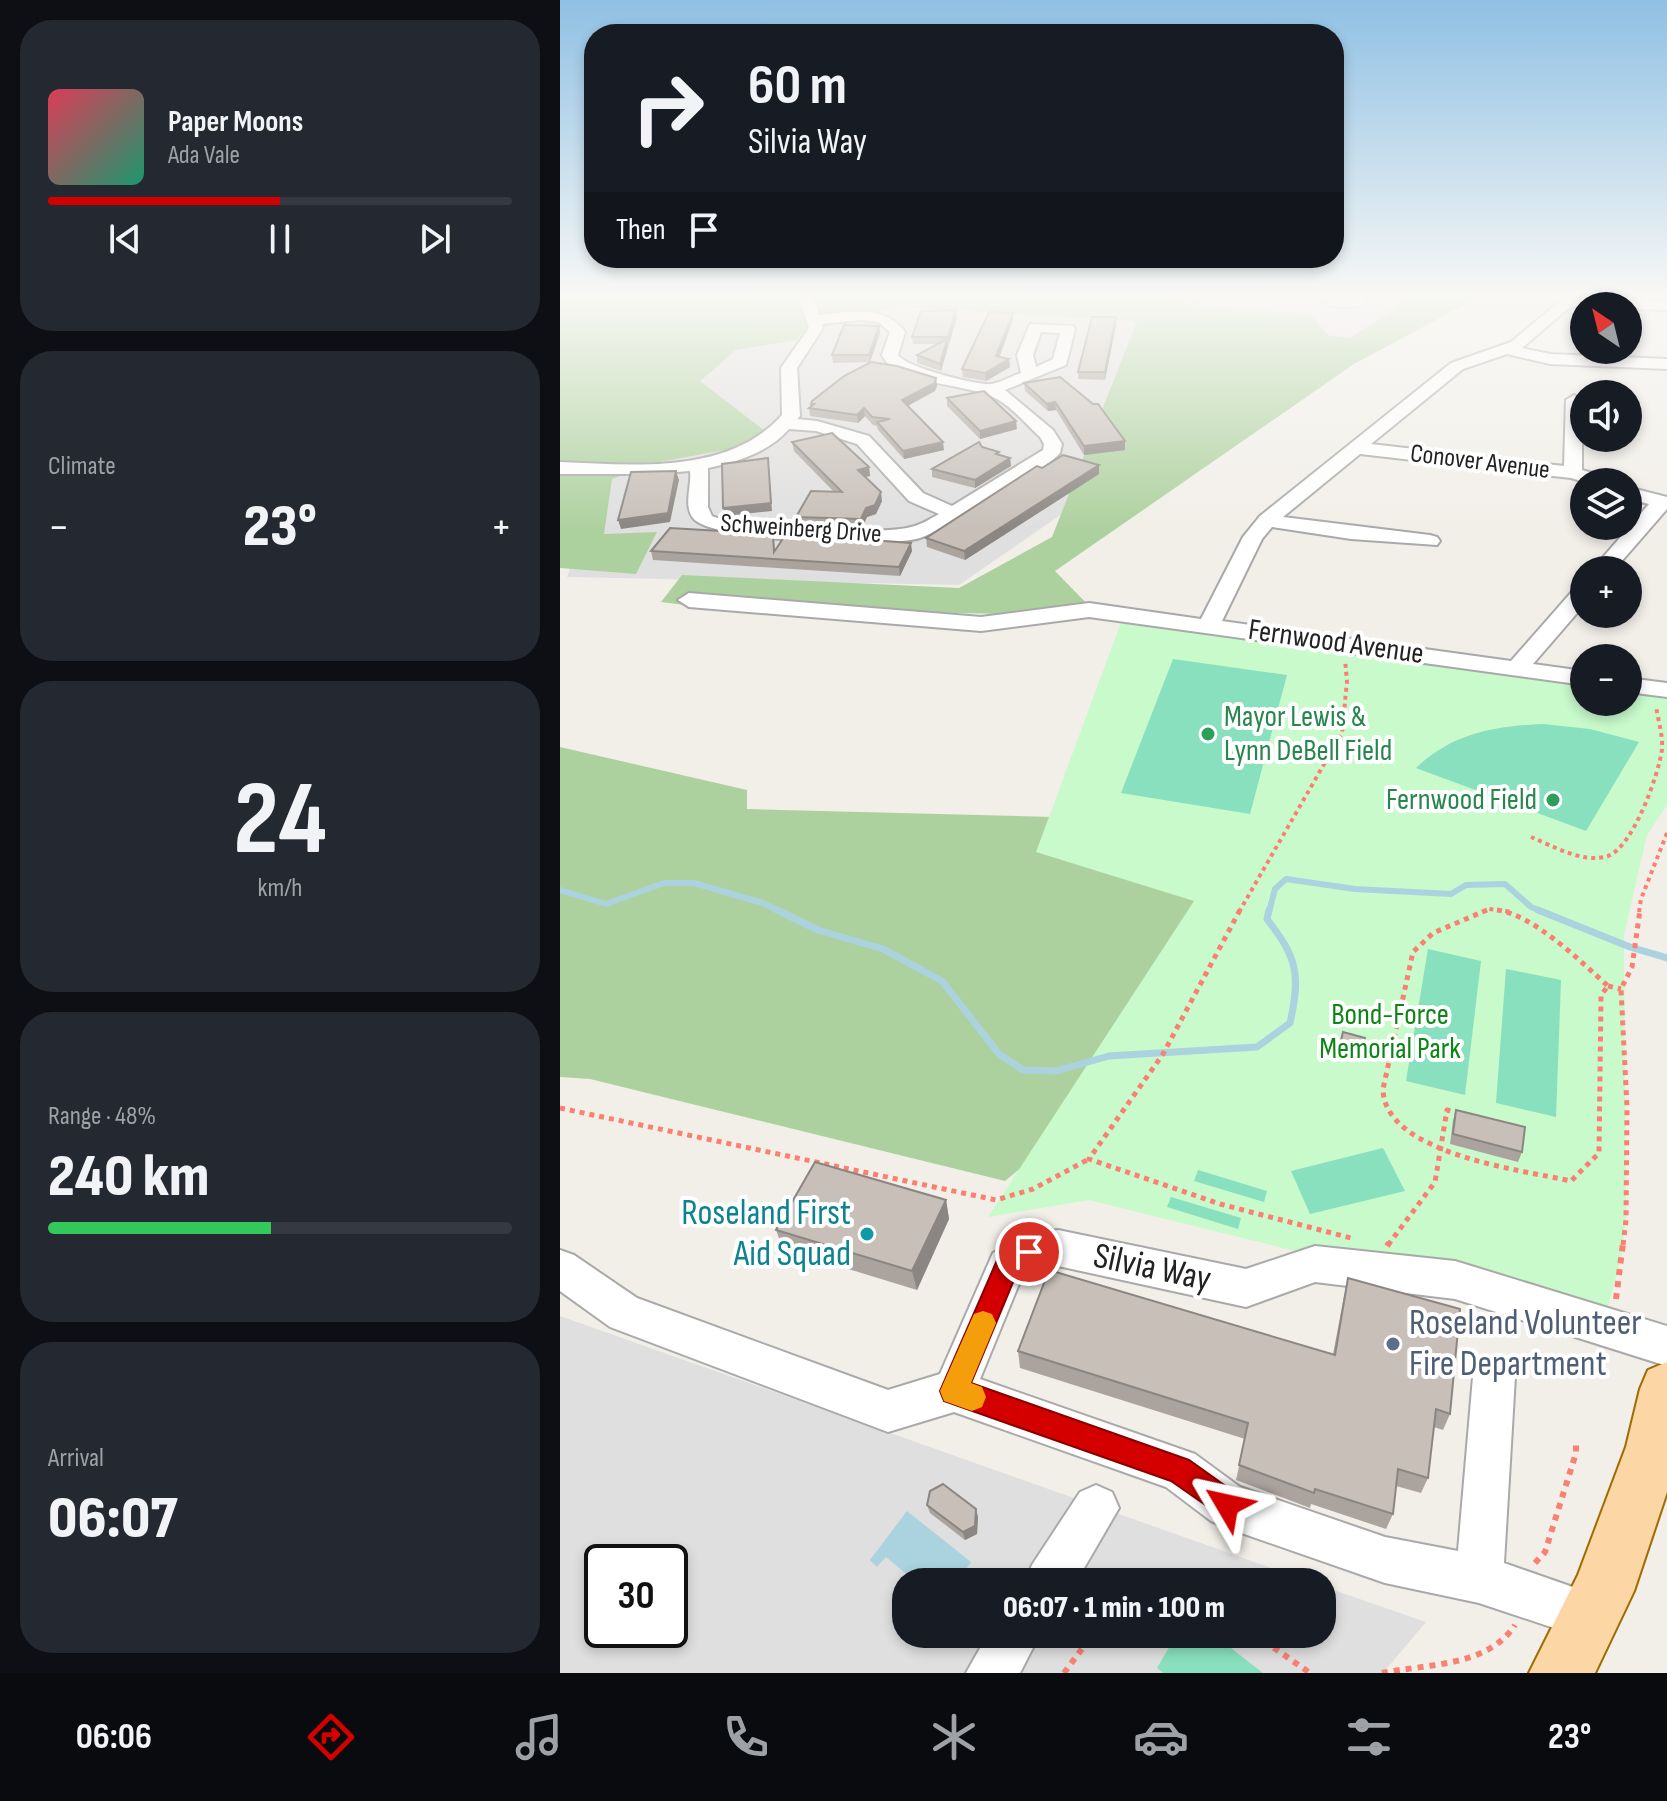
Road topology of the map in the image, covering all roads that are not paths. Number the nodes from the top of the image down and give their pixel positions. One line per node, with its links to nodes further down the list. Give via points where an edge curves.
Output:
1 (789, 374): 6 (street, via 792,410)
2 (931, 374): 5 (street, Schweinberg Drive)
3 (1447, 374): 7 (street)
4 (1030, 375): 5 (street)
5 (991, 390): 13 (street, Schweinberg Drive, via 1026,414 1051,439 1053,448 1039,462)
6 (787, 424): 8 (street, via 755,446); 13 (street, via 826,428 863,440 916,497)
7 (1358, 448): 10 (street, Conover Avenue); 14 (street)
8 (698, 464): 9 (street, via 650,470); 13 (street, Schweinberg Drive, via 697,512 722,527 889,537 921,531)
9 (560, 468)
10 (1570, 473)
11 (1642, 497): 12 (street)
12 (1664, 503): 16 (street)
13 (953, 513)
14 (1267, 520): 15 (street); 19 (street)
15 (1430, 541)
16 (1616, 556)
17 (689, 600): 19 (street, Fernwood Avenue, via 981,624 1089,610)
18 (1570, 608): 20 (street)
19 (1209, 624): 20 (street, Fernwood Avenue)
20 (1517, 668): 21 (street, Fernwood Avenue)
21 (1570, 676)
22 (560, 1268): 26 (street, via 624,1313 888,1411)
23 (1667, 1346): 26 (street, Silvia Way, via 1455,1280 1315,1264 1246,1288 1058,1248 1029,1252 1007,1266)
24 (1494, 1377): 29 (street)
25 (1667, 1389): 30 (main road, via 1654,1447)
26 (954, 1391): 29 (street, via 1179,1470 1227,1505 1385,1560)
27 (1096, 1508): 28 (street)
28 (1058, 1568)
29 (1479, 1579): 30 (street)
30 (1590, 1616): 33 (main road)
31 (1007, 1648): 32 (street)
32 (991, 1673)
33 (1561, 1673)

